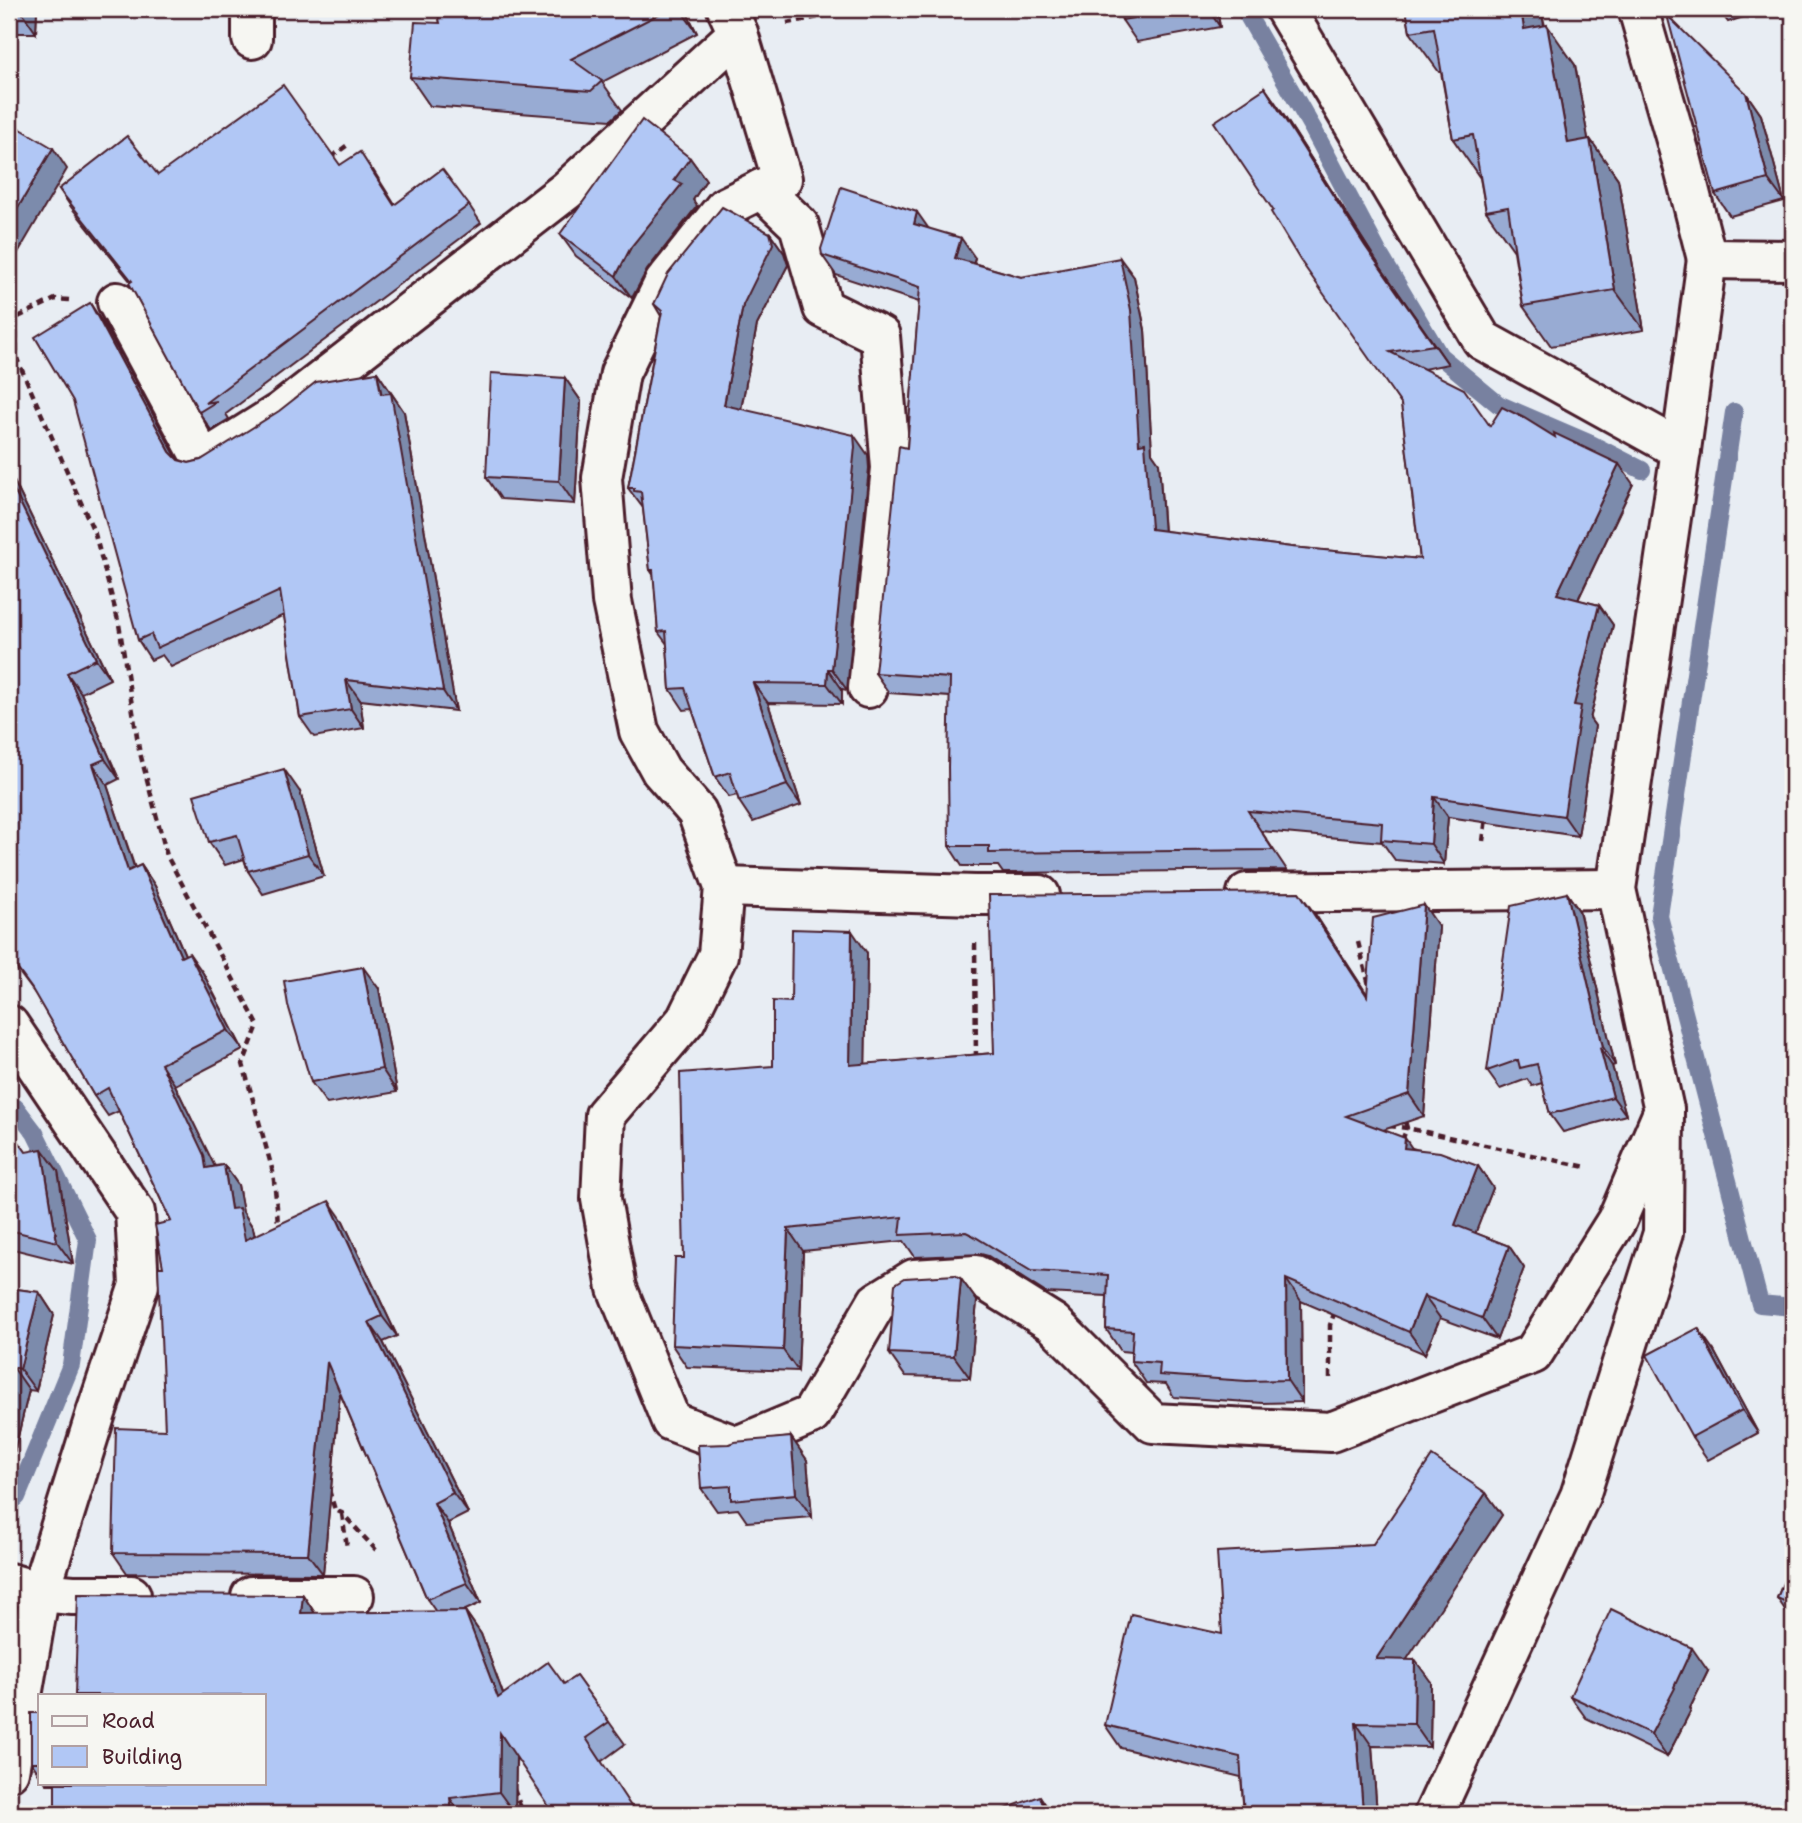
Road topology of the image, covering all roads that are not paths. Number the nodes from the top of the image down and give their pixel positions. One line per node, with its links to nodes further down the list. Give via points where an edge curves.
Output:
1 (1285, 9): 8 (street, via 1482,340)
2 (1638, 9): 5 (street)
3 (733, 21): 4 (street, via 782,179); 7 (street, via 567,190 281,412 203,461)
4 (761, 189): 9 (street, via 799,225 823,308 880,336 891,468); 10 (street, via 725,206 664,283 620,373 602,478 612,601 639,731 661,771 697,812)
5 (1707, 259): 6 (street); 8 (street)
6 (1793, 260)
7 (117, 302)
8 (1681, 450): 11 (street)
9 (868, 688)
10 (724, 887): 13 (street); 15 (street, via 718,955 686,1020 605,1115 601,1199 617,1289 671,1421 737,1446 811,1415 877,1302 914,1279 976,1275 1053,1323 1153,1423 1331,1432 1533,1354 1617,1220)
11 (1616, 889): 12 (street); 15 (street)
12 (1211, 893)
13 (1073, 894)
14 (13, 1041): 16 (street, via 135,1212 139,1285 96,1413)
15 (1664, 1110): 21 (street, via 1663,1233 1580,1496)
16 (24, 1587): 17 (street, via 73,1595); 20 (street)
17 (166, 1595)
18 (220, 1595): 19 (street)
19 (354, 1596)
20 (9, 1771)
21 (1434, 1814)

